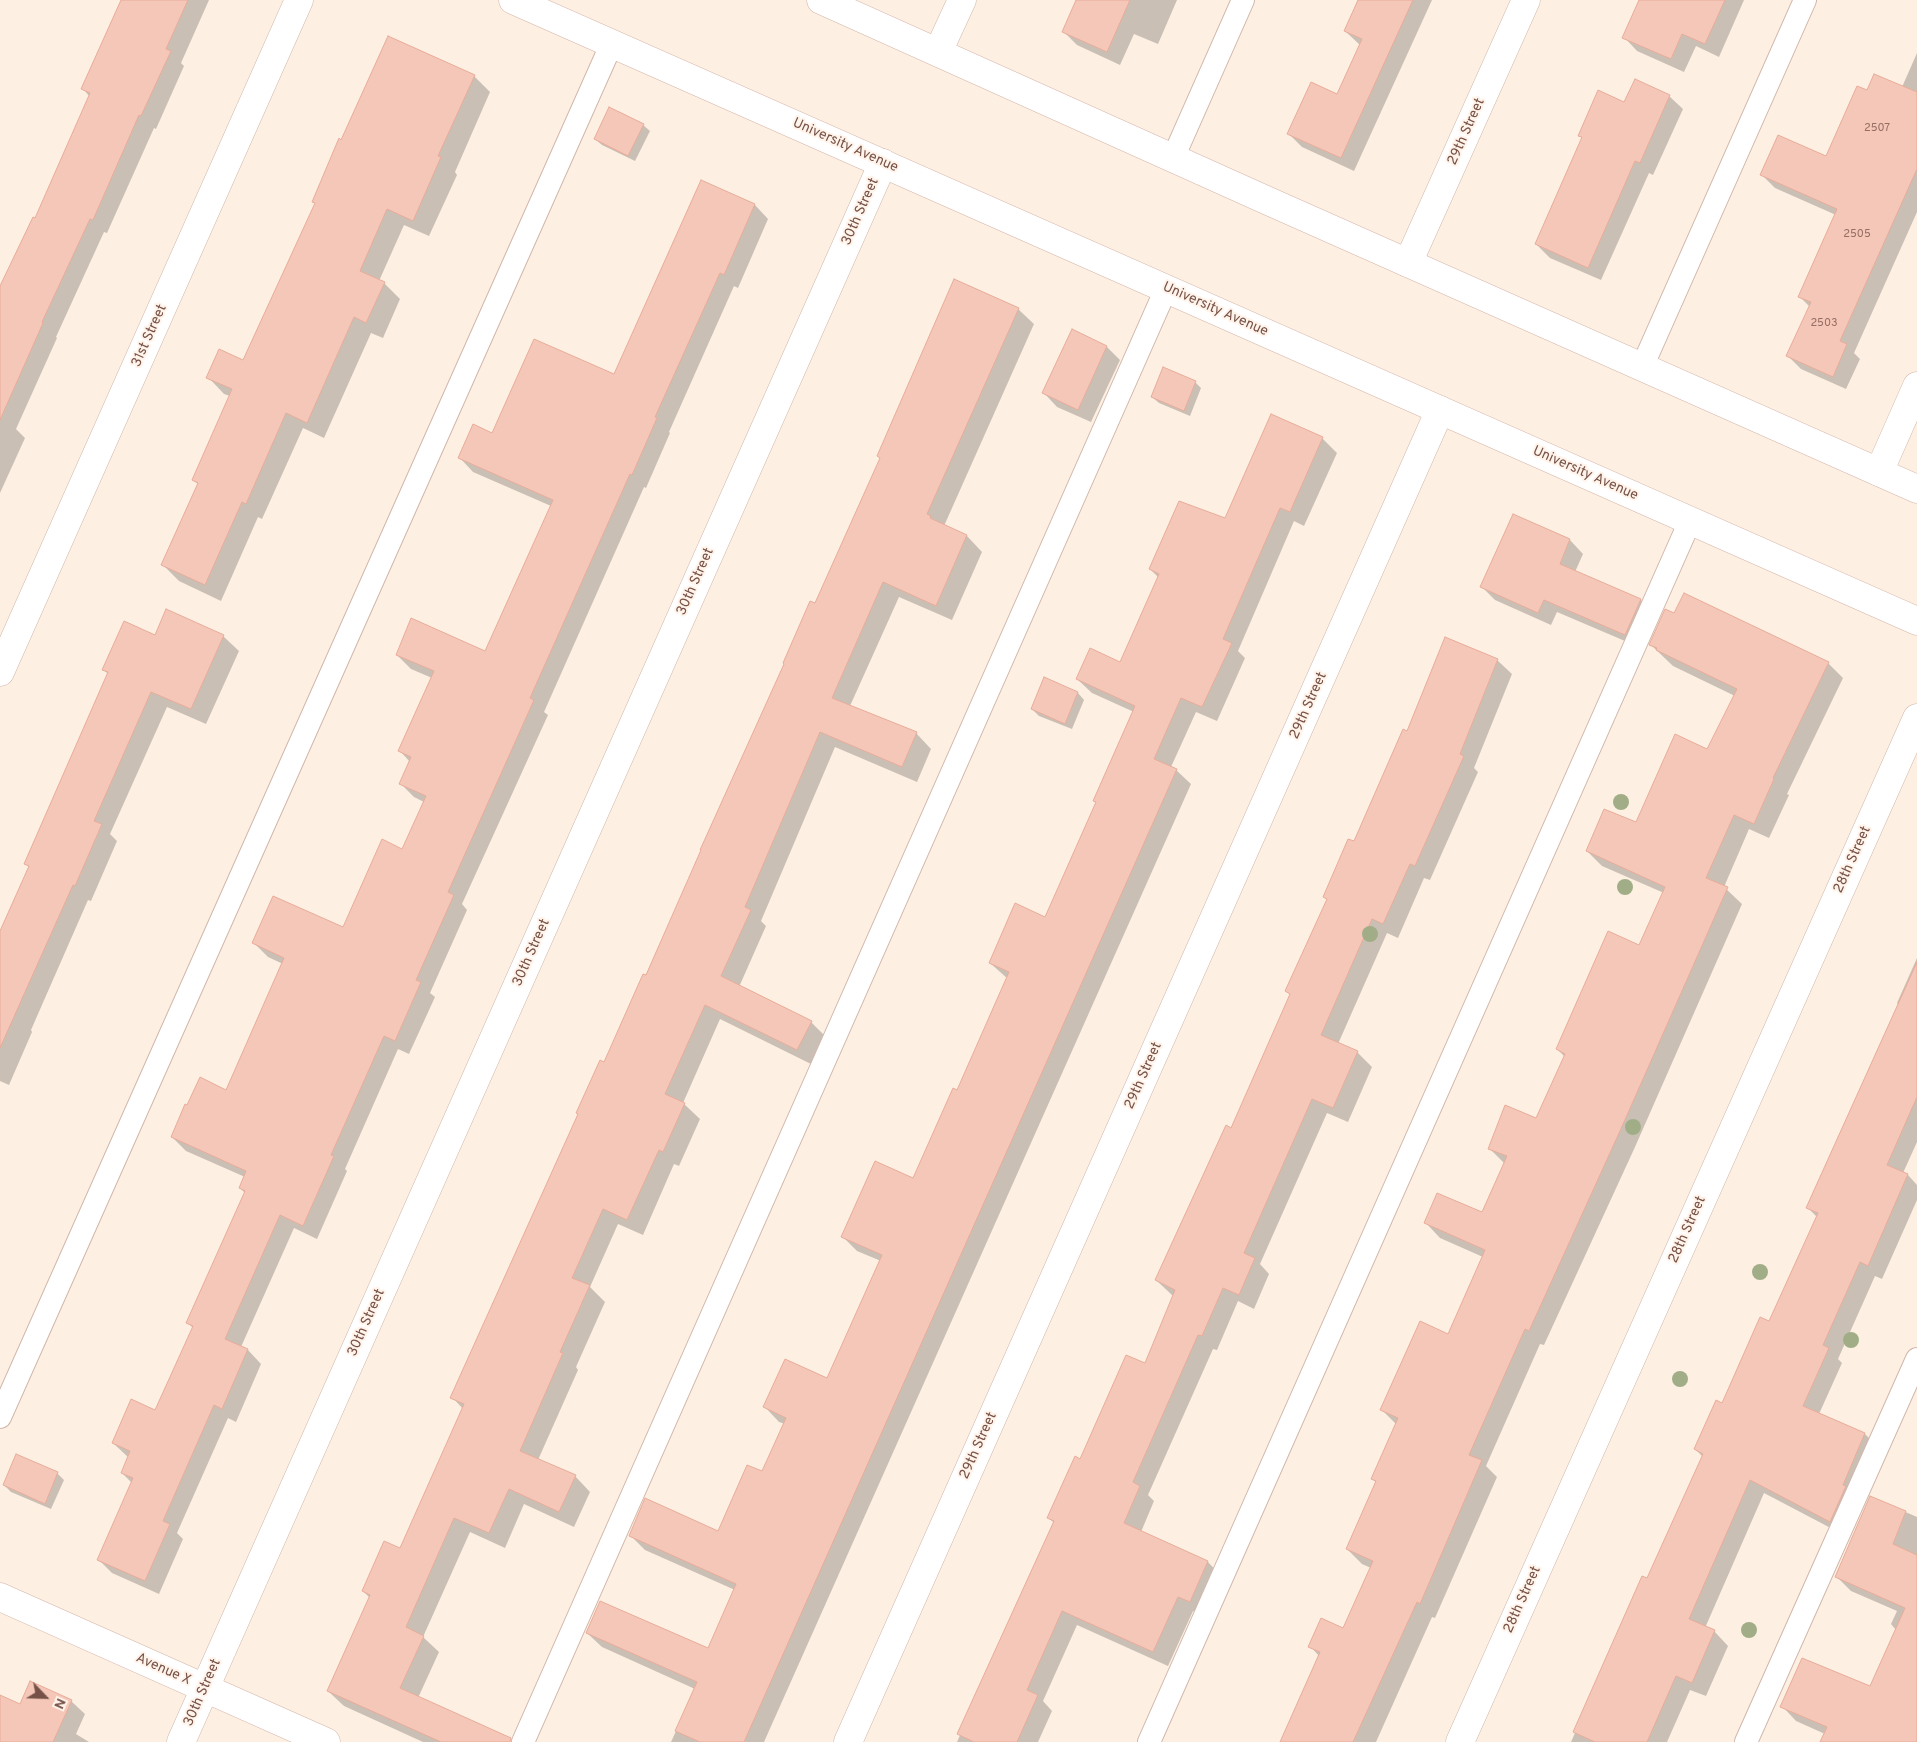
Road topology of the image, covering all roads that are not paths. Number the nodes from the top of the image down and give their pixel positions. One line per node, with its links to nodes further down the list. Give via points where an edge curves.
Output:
1 (299, 0): 21 (street, 31st Street)
2 (513, 0): 8 (street, University Avenue)
3 (821, 0): 9 (street)
4 (962, 0): 9 (street)
5 (1243, 0): 10 (lane)
6 (1526, 0): 12 (street, 29th Street)
7 (1805, 0): 14 (lane)
8 (612, 44): 11 (street, University Avenue); 24 (lane)
9 (938, 52): 10 (street)
10 (1173, 158): 12 (street)
11 (883, 163): 13 (street, University Avenue); 26 (street, 30th Street)
12 (1408, 263): 14 (street)
13 (1166, 288): 16 (street, University Avenue); 29 (lane)
14 (1642, 367): 17 (street)
15 (1917, 386): 17 (street)
16 (1440, 410): 19 (street, University Avenue); 30 (street, 29th Street)
17 (1879, 472): 18 (street)
18 (1917, 489)
19 (1690, 521): 20 (street, University Avenue); 31 (lane)
20 (1917, 621)
21 (0, 672)
22 (1917, 718): 32 (street, 28th Street)
23 (1917, 1359): 33 (lane)
24 (0, 1417)
25 (0, 1598): 26 (street, Avenue X)
26 (204, 1688): 27 (street, 30th Street); 28 (street, Avenue X)
27 (181, 1742)
28 (326, 1742)
29 (524, 1742)
30 (848, 1742)
31 (1149, 1742)
32 (1460, 1742)
33 (1746, 1742)

